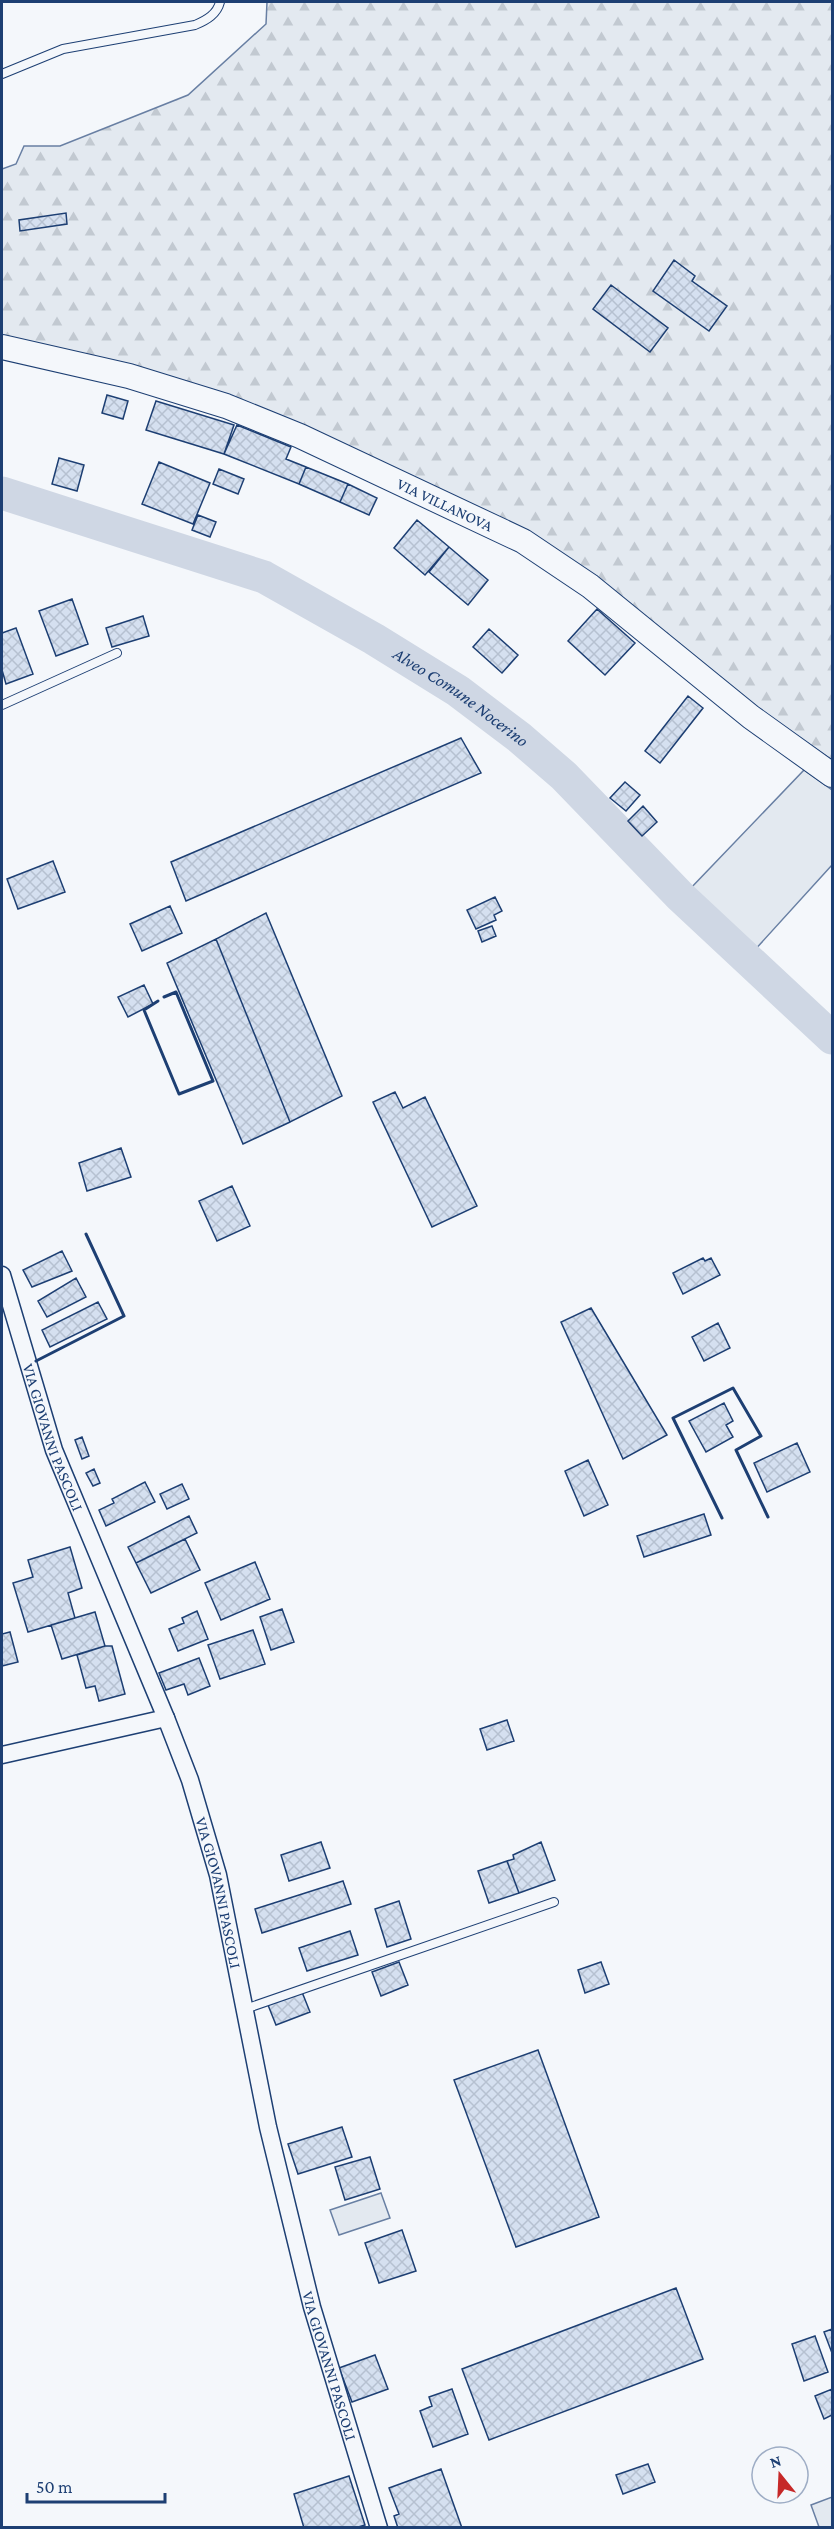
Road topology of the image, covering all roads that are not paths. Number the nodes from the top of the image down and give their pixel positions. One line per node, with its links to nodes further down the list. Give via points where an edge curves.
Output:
1 (220, 2): 2 (lane, via 208,19 195,25 63,49)
2 (2, 74)
3 (2, 347): 6 (main road, VIA VILLANOVA, via 129,376 226,406 300,436 524,541 590,586 751,717)
4 (117, 652): 5 (lane)
5 (2, 705)
6 (832, 775)
7 (2, 1275): 8 (street, VIA GIOVANNI PASCOLI, via 54,1450)
8 (166, 1718): 9 (street); 11 (street, VIA GIOVANNI PASCOLI, via 190,1780 218,1875)
9 (2, 1755)
10 (554, 1902): 11 (lane)
11 (245, 2009): 12 (street, VIA GIOVANNI PASCOLI, via 268,2127 312,2307)
12 (379, 2528)

